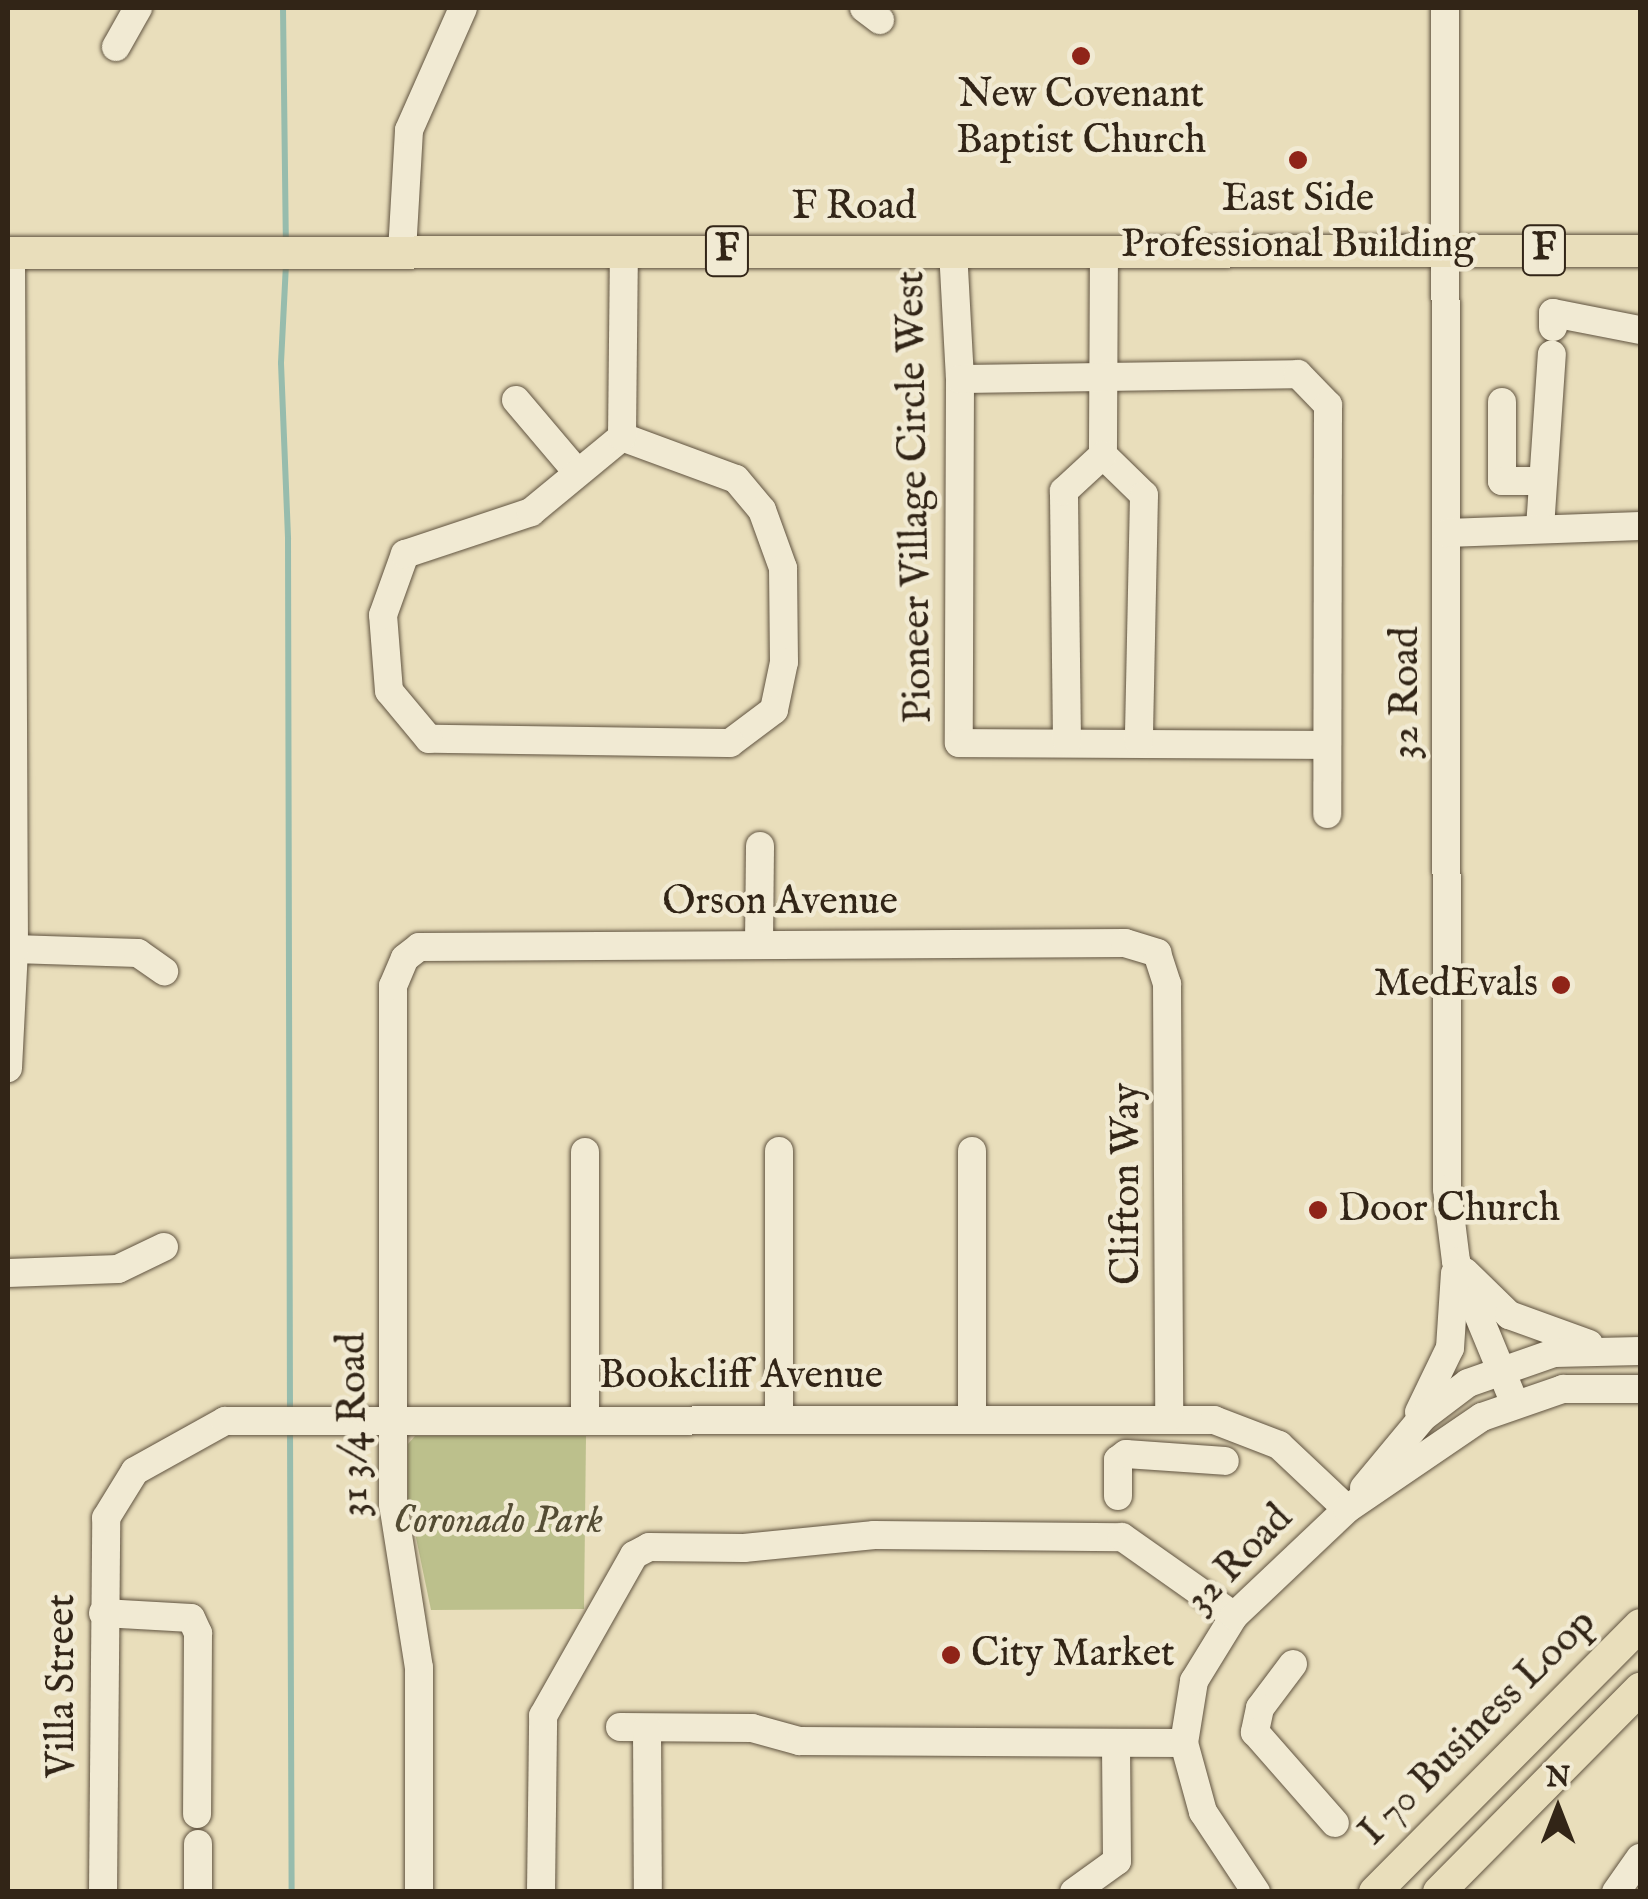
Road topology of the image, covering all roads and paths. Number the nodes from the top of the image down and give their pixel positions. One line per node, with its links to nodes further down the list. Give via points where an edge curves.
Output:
1 (138, 8): 4 (street)
2 (463, 8): 9 (street, via 409,130)
3 (1445, 8): 5 (street, 32 Road)
4 (116, 47)
5 (1447, 249): 7 (main road, F Road / F); 10 (main road, F Road / F); 23 (street, 32 Road)
6 (953, 250): 7 (main road, F Road / F); 8 (main road, F Road / F); 14 (street, Pioneer Village Circle West)
7 (1104, 250): 13 (street)
8 (624, 251): 9 (main road, F Road / F); 17 (street)
9 (402, 252): 11 (main road, F Road / F)
10 (1640, 252)
11 (9, 253): 30 (street)
12 (1640, 330): 20 (street, via 1552,313)
13 (1104, 374): 14 (street); 18 (street); 26 (street, via 1298,374 1328,406)
14 (960, 378): 24 (street, Pioneer Village Circle West, via 958,743)
15 (516, 400): 19 (street)
16 (1502, 402): 20 (street, via 1502,481)
17 (622, 438): 19 (street); 19 (street, via 736,479 762,510 783,568 784,662 774,710 747,736 706,745 429,739 388,691 382,615 405,554 531,512)
18 (1103, 455): 24 (street, via 1064,490); 25 (street, via 1144,495)
19 (577, 472)
20 (1541, 481): 22 (street)
21 (1640, 526): 22 (street)
22 (1540, 528): 23 (street)
23 (1447, 533): 39 (street, 32 Road, via 1447,1189)
24 (1067, 742): 25 (street)
25 (1139, 742): 26 (street)
26 (1324, 745): 27 (street, via 1331,768)
27 (1327, 814)
28 (760, 846): 29 (street)
29 (759, 943): 31 (street, Orson Avenue, via 1126,943); 32 (street, Orson Avenue, via 437,943)
30 (14, 949): 33 (street, via 138,953); 34 (street)
31 (1157, 953): 49 (street, Clifton Way, via 1167,984)
32 (405, 958): 46 (street, 31 3/4 Road, via 393,986)
33 (164, 971)
34 (8, 1068)
35 (779, 1151): 50 (street)
36 (972, 1151): 48 (street)
37 (585, 1152): 47 (street)
38 (164, 1247): 40 (street, via 118,1270)
39 (1456, 1261): 41 (street, via 1509,1315); 43 (street, 32 Road); 51 (street, via 1450,1348)
40 (8, 1274)
41 (1610, 1350): 42 (street, 32 Road); 43 (street, 32 Road, via 1554,1353)
42 (1640, 1351)
43 (1498, 1370): 45 (street, 32 Road); 51 (street, 32 Road, via 1442,1401)
44 (1640, 1389): 45 (street, 32 Road, via 1586,1387)
45 (1514, 1402): 54 (street, 32 Road, via 1454,1434)
46 (393, 1417): 47 (street, Bookcliff Avenue); 53 (street, Bookcliff Avenue, via 224,1421); 71 (street, 31 3/4 Road, via 396,1532 420,1668)
47 (585, 1417): 50 (street, Bookcliff Avenue)
48 (972, 1417): 49 (street, Bookcliff Avenue); 50 (street, Bookcliff Avenue)
49 (1168, 1417): 54 (street, Bookcliff Avenue, via 1223,1422 1266,1436)
50 (779, 1418)
51 (1404, 1438): 54 (street, 32 Road)
52 (1225, 1462): 55 (street, via 1126,1454 1118,1460)
53 (122, 1484): 56 (street, Villa Street, via 106,1518)
54 (1347, 1509): 57 (street, 32 Road)
55 (1122, 1510): 57 (street); 72 (street, via 744,1548 649,1547 634,1554 543,1716)
56 (103, 1613): 63 (street, via 191,1618 198,1633); 69 (street, Villa Street)
57 (1234, 1616): 62 (street, 32 Road, via 1194,1681)
58 (1640, 1625): 75 (main road, I 70 Business Loop)
59 (1293, 1664): 64 (street, via 1260,1708 1255,1732)
60 (1640, 1689): 66 (main road)
61 (1116, 1744): 62 (street); 73 (street, via 799,1740 752,1728 634,1728); 74 (street, via 1118,1861)
62 (1184, 1744): 68 (street, 32 Road, via 1203,1812)
63 (198, 1814)
64 (1335, 1822)
65 (198, 1844): 70 (street)
66 (1486, 1848): 76 (main road); 77 (main road)
67 (1640, 1858): 78 (street)
68 (1252, 1890)
69 (103, 1892)
70 (198, 1892)
71 (419, 1892)
72 (540, 1892)
73 (648, 1892)
74 (1074, 1892)
75 (1375, 1892)
76 (1440, 1892)
77 (1455, 1892)
78 (1616, 1892)

